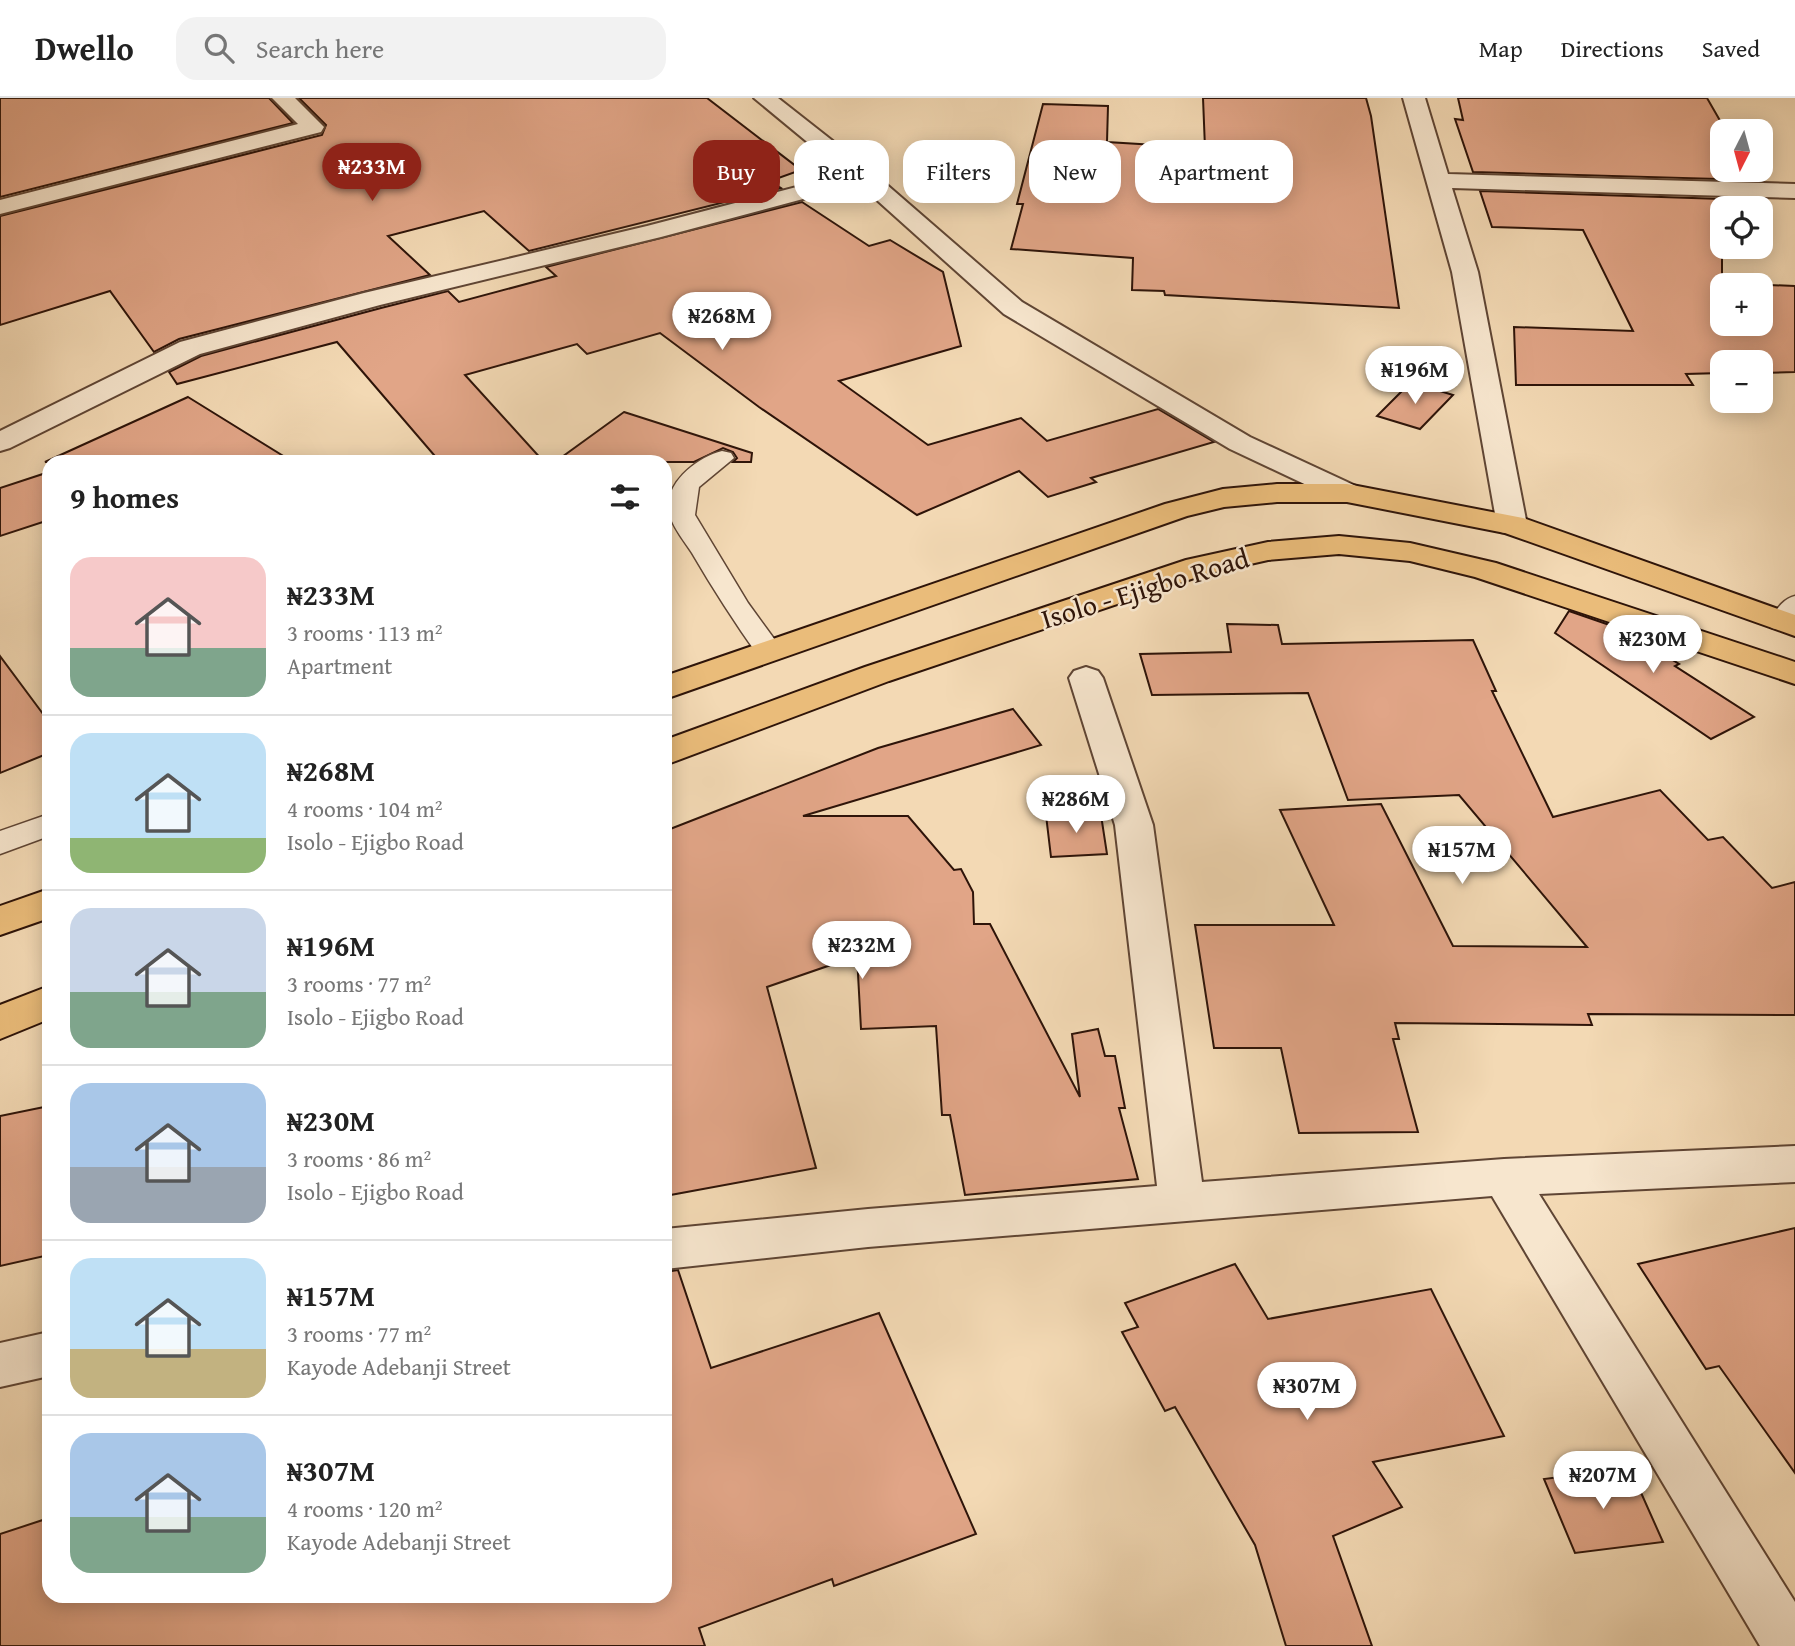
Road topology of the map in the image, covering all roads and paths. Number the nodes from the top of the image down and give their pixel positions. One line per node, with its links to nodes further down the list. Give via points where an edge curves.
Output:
1 (283, 98): 9 (street, via 313,127)
2 (765, 98): 4 (street)
3 (1413, 98): 5 (street)
4 (818, 140)
5 (1439, 181): 6 (street); 13 (street, via 1465,272)
6 (1795, 191)
7 (794, 194): 10 (street, via 190,348)
8 (889, 199): 12 (street, via 1013,308 1240,443)
9 (0, 207)
10 (0, 442)
11 (722, 458): 15 (lane, via 688,481 681,498 682,515 736,606)
12 (1347, 493): 13 (main road); 15 (main road, via 1223,498 1176,510)
13 (1512, 525): 14 (main road)
14 (1791, 617)
15 (769, 651): 18 (main road)
16 (1795, 673): 19 (main road, Isolo - Ejigbo Road, via 1485,570 1410,552 1339,545 1268,551 1197,567 877,674)
17 (1086, 678): 28 (street, via 1134,825)
18 (672, 686)
19 (672, 750)
20 (42, 827): 21 (lane)
21 (0, 843)
22 (42, 906): 23 (main road)
23 (0, 918)
24 (42, 1005): 25 (main road)
25 (0, 1023)
26 (1795, 1164): 27 (street)
27 (1504, 1177): 28 (street); 32 (street)
28 (1182, 1204): 29 (street)
29 (672, 1248)
30 (42, 1356): 31 (street)
31 (0, 1365)
32 (1791, 1646)

